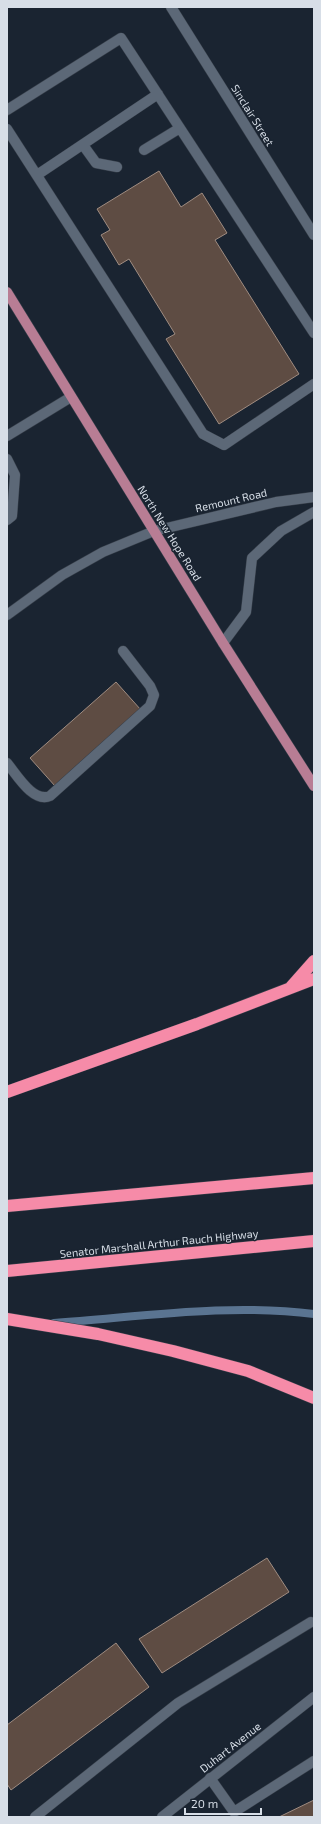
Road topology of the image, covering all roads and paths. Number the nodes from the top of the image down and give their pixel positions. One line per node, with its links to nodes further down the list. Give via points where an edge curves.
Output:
1 (171, 7): 10 (street, Sinclair Street)
2 (158, 94): 3 (street, via 121,38); 4 (street); 6 (street)
3 (7, 110)
4 (180, 128): 7 (street); 12 (street)
5 (7, 129): 9 (street)
6 (83, 145): 8 (street, via 96,163); 9 (street)
7 (144, 150)
8 (117, 167)
9 (36, 175): 13 (street, via 203,434 224,445)
10 (314, 235)
11 (7, 292): 14 (main road, North New Hope Road)
12 (314, 333)
13 (314, 384)
14 (71, 398): 15 (street); 20 (main road, North New Hope Road)
15 (7, 436)
16 (7, 459): 19 (street, via 16,476 12,516)
17 (314, 497): 20 (street, Remount Road, via 276,502)
18 (314, 512): 22 (street, via 281,531 252,558 246,612)
19 (7, 520)
20 (154, 531): 21 (street, Remount Road, via 103,552 62,575); 22 (main road, North New Hope Road)
21 (7, 615)
22 (223, 643): 25 (main road, North New Hope Road)
23 (123, 650): 24 (street, via 150,686 154,695 150,706 50,796 37,796)
24 (7, 764)
25 (314, 786)
26 (314, 961): 28 (highway)
27 (314, 979): 28 (highway)
28 (290, 988): 29 (highway)
29 (7, 1092)
30 (314, 1178): 31 (highway)
31 (7, 1206)
32 (314, 1241): 33 (highway, Senator Marshall Arthur Rauch Highway)
33 (7, 1271)
34 (7, 1319): 35 (highway, via 98,1334 173,1351 248,1371)
35 (314, 1398)
36 (311, 1622): 40 (street, via 178,1703)
37 (314, 1698): 39 (street, Duhart Avenue)
38 (314, 1761): 39 (street, via 234,1812)
39 (210, 1778): 41 (street, Duhart Avenue)
40 (35, 1817)
41 (162, 1817)

